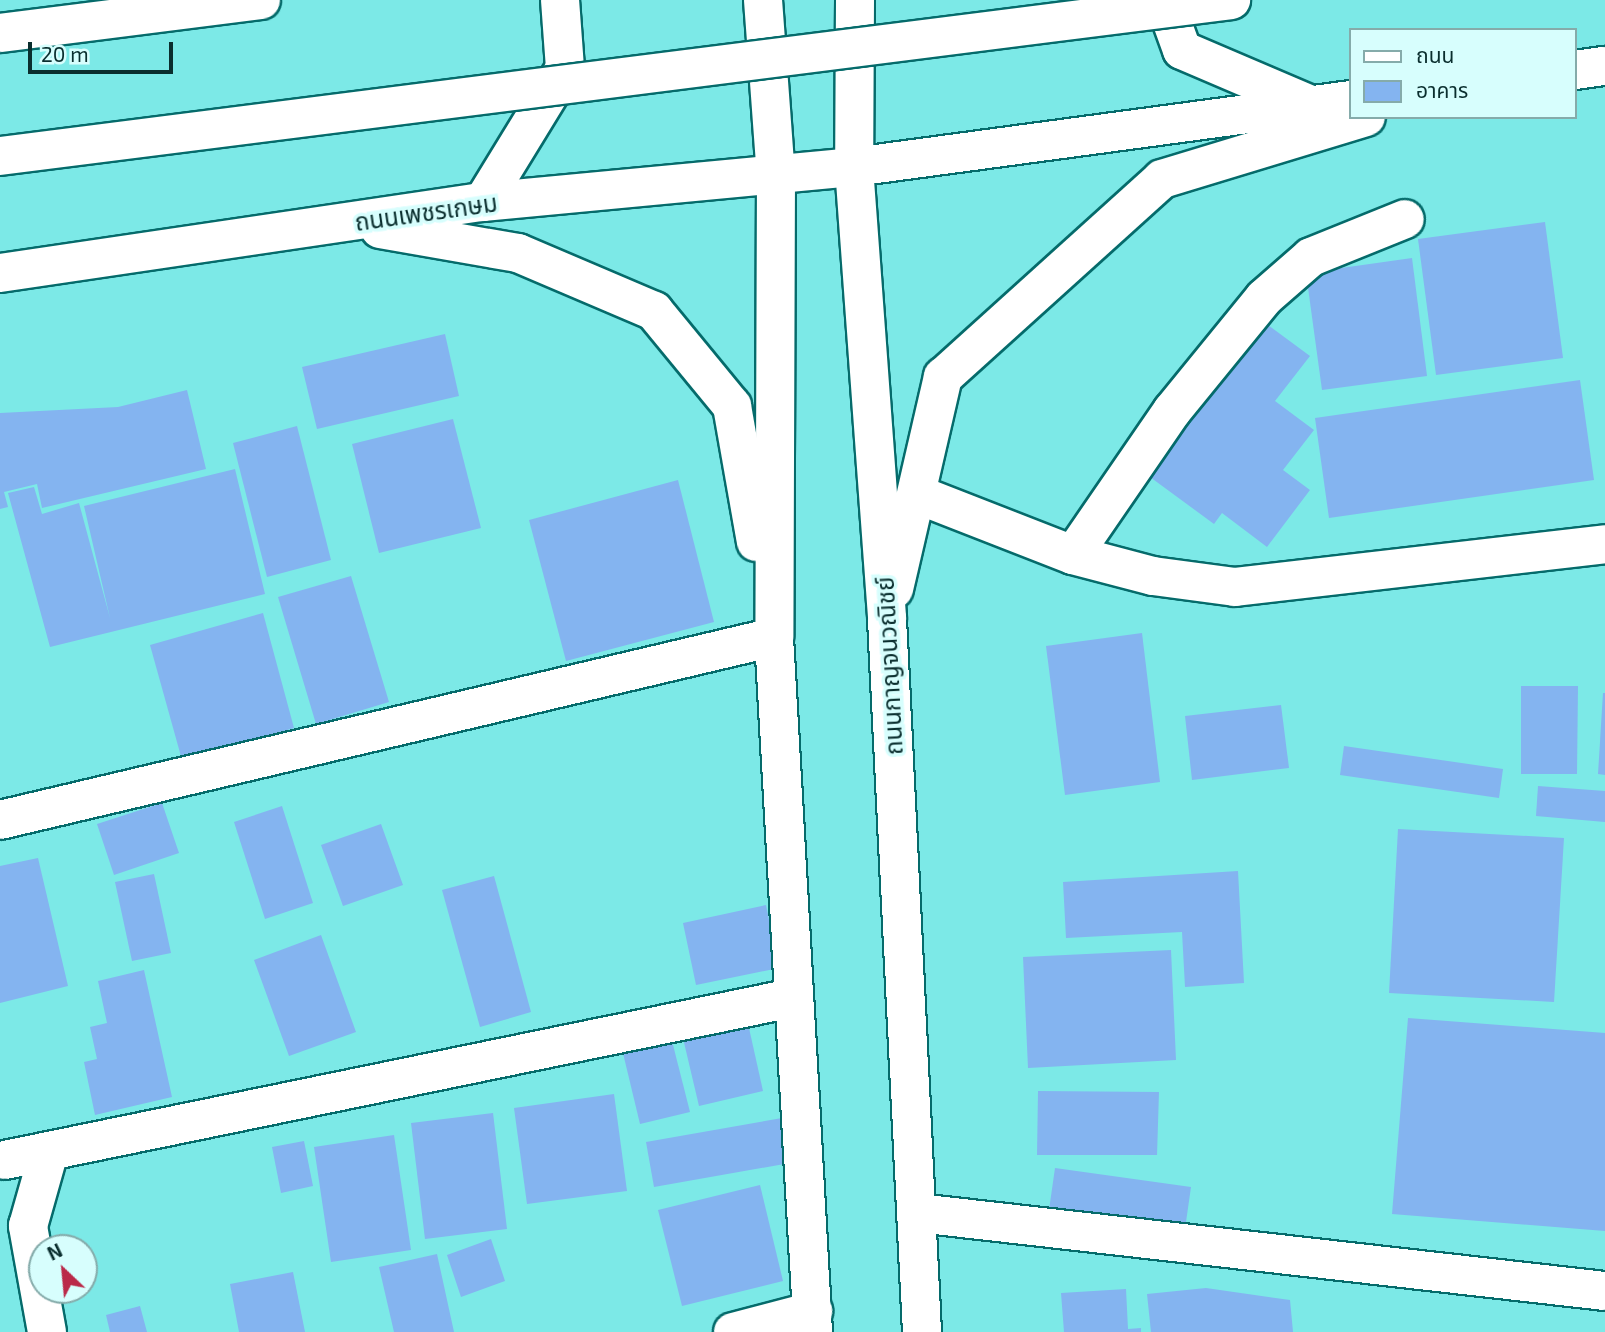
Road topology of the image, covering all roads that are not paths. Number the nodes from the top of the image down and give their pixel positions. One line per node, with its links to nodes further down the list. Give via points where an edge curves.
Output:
1 (261, 0): 7 (main road)
2 (560, 0): 16 (main road, via 565,68)
3 (763, 0): 15 (main road)
4 (855, 0): 14 (main road, ถนนกาญจนวณิชย์)
5 (1164, 0): 11 (main road, via 1182,50)
6 (1231, 0): 13 (main road, bridge)
7 (0, 33)
8 (1605, 66): 9 (main road)
9 (1577, 69)
10 (1350, 100): 11 (main road, ถนนเพชรเกษม)
11 (1311, 105): 14 (main road, ถนนเพชรเกษม)
12 (1359, 119): 20 (main road, via 1162,179 943,377)
13 (0, 156)
14 (855, 167): 15 (main road, ถนนเพชรเกษม); 23 (main road, ถนนกาญจนวณิชย์)
15 (776, 175): 16 (main road, ถนนเพชรเกษม); 24 (main road)
16 (483, 202): 18 (main road, ถนนเพชรเกษม)
17 (1405, 219): 22 (main road, via 1311,257 1264,298 1172,411)
18 (348, 223): 19 (main road, ถนนเพชรเกษม); 24 (main road, via 518,253 654,311 732,406)
19 (0, 273)
20 (919, 495): 22 (main road); 23 (main road)
21 (1605, 544): 22 (main road, via 1235,587 1153,576)
22 (1073, 555)
23 (887, 619): 29 (main road, ถนนกาญจนวณิชย์)
24 (774, 637): 25 (main road); 26 (main road)
25 (0, 820)
26 (792, 998): 27 (main road); 31 (main road)
27 (49, 1152): 28 (main road); 32 (main road, via 28,1226)
28 (5, 1160)
29 (918, 1213): 30 (main road); 34 (main road, ถนนกาญจนวณิชย์)
30 (1605, 1291)
31 (813, 1321): 33 (main road)
32 (47, 1332)
33 (733, 1332)
34 (922, 1332)

